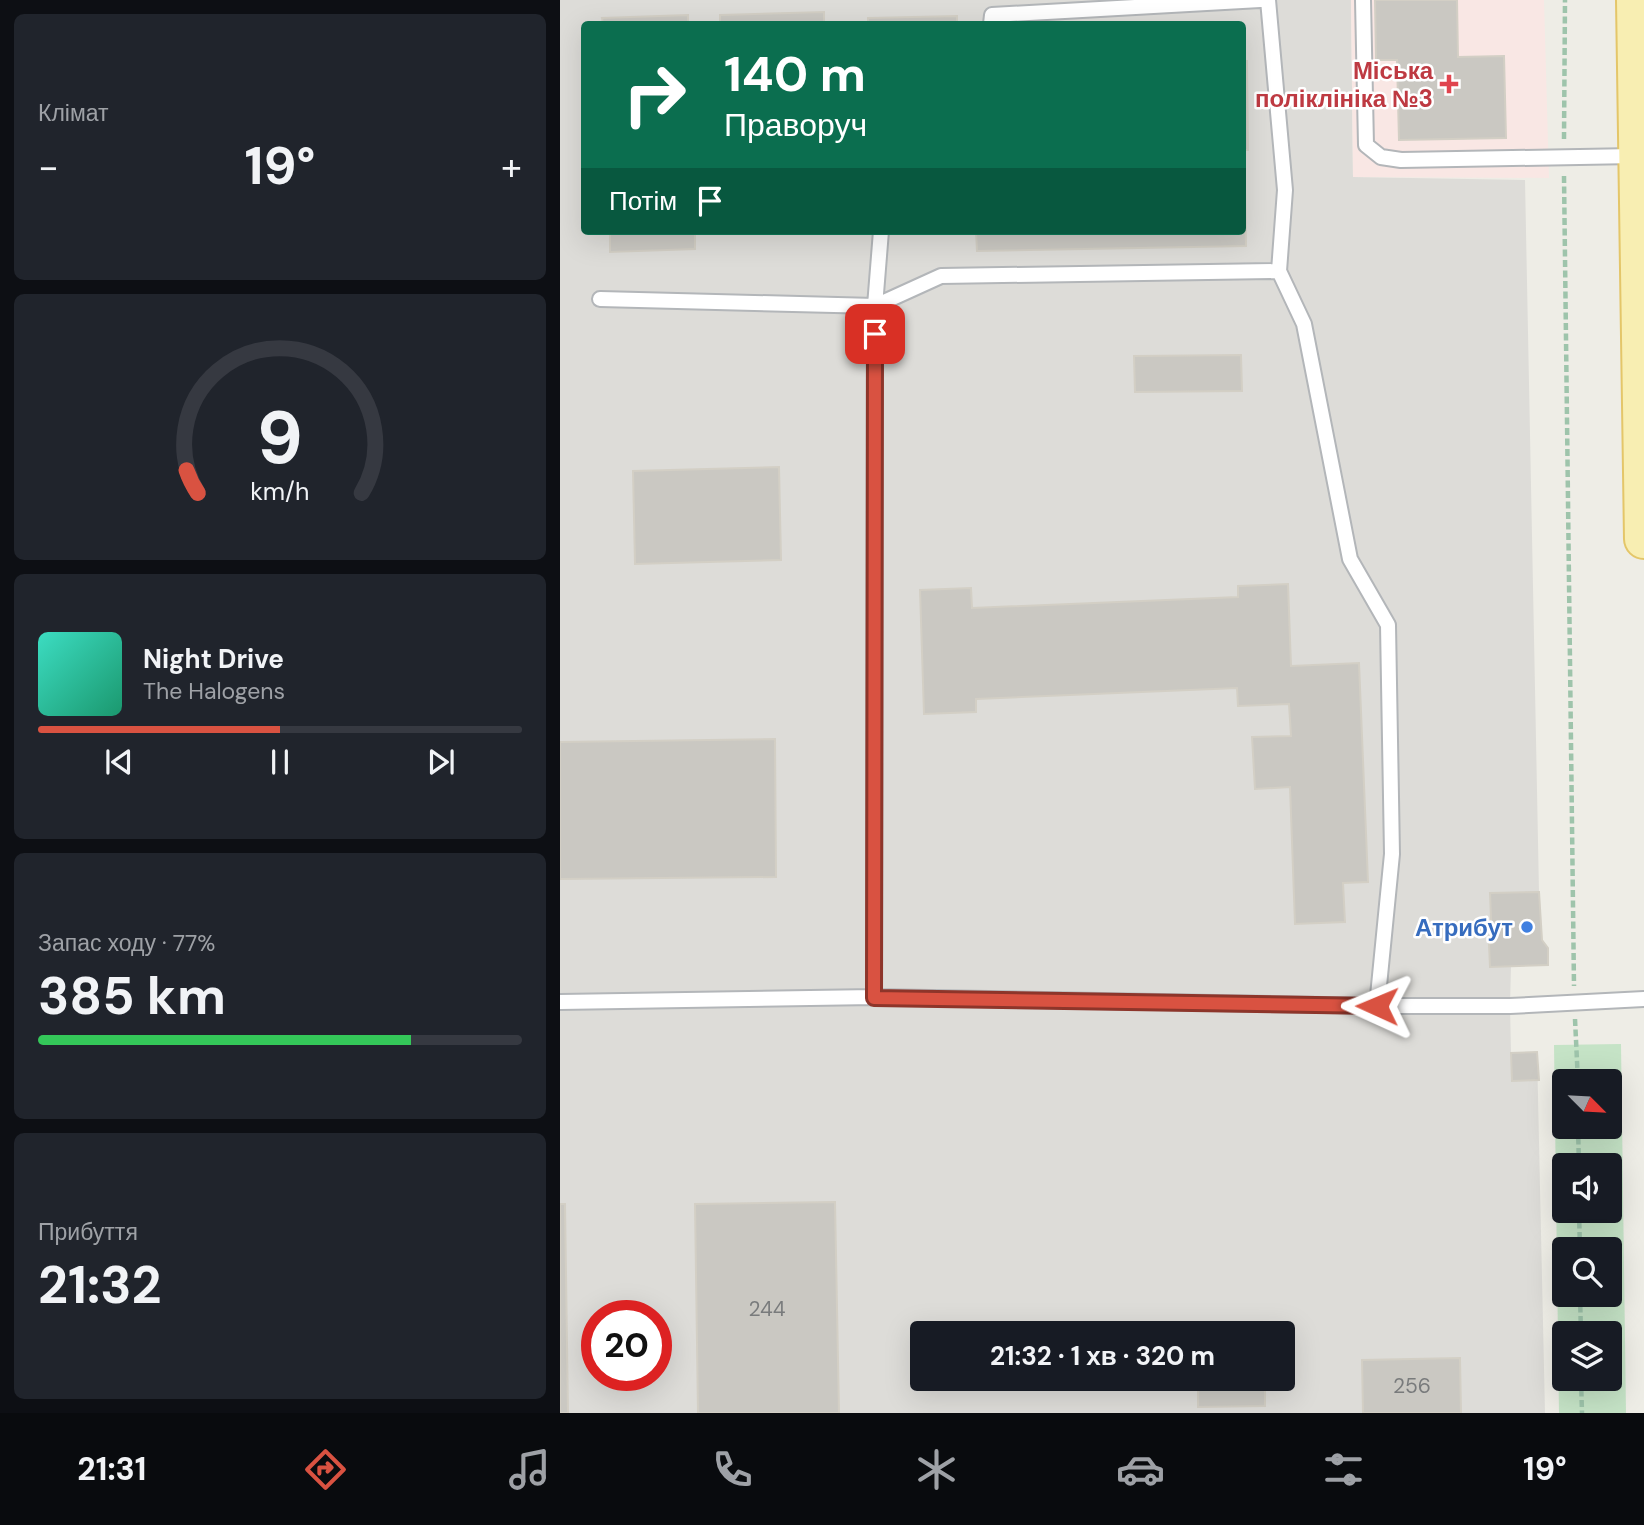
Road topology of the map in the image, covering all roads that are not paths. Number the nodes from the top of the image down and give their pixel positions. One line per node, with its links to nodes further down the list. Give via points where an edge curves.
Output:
1 (1260, 0): 5 (lane, via 992,15)
2 (1268, 0): 8 (lane, via 1285,190)
3 (1363, 0): 6 (lane, via 1366,145 1372,151 1390,159)
4 (1636, 0): 6 (main road)
5 (991, 21)
6 (1637, 156): 11 (main road)
7 (881, 235): 10 (lane)
8 (1279, 271): 10 (lane, via 941,276); 15 (lane, via 1304,324 1350,559 1388,625 1392,854)
9 (600, 299): 10 (lane)
10 (875, 306): 12 (lane)
11 (1644, 539)
12 (874, 998): 14 (lane); 15 (lane)
13 (1644, 999): 15 (lane)
14 (560, 1002)
15 (1377, 1006)

